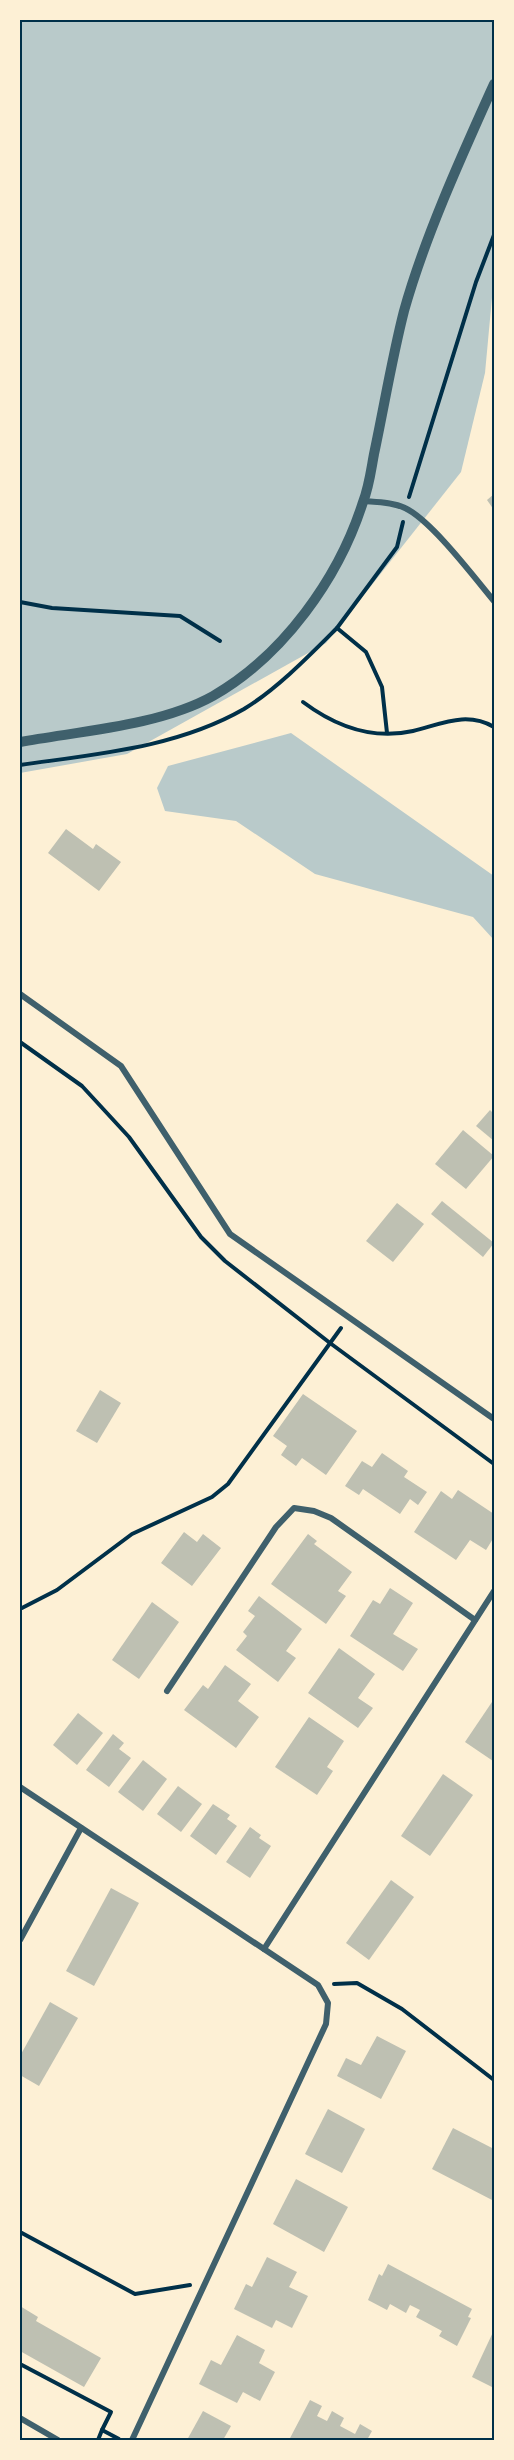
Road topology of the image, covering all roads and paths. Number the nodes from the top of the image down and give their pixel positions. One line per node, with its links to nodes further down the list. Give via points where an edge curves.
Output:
1 (495, 84): 3 (street, via 443,204 407,301)
2 (495, 235): 4 (path, via 476,282)
3 (364, 501): 4 (street); 11 (street, via 340,557 316,599 272,649 234,682 212,697 139,722)
4 (406, 508): 5 (street, via 426,523); 10 (path, via 397,547 337,628 366,652 382,687)
5 (495, 601)
6 (20, 602): 7 (path, via 52,608 180,616)
7 (220, 641)
8 (303, 702): 10 (path, via 347,727)
9 (495, 727): 10 (path, via 464,718)
10 (387, 733)
11 (20, 742)
12 (22, 996): 13 (street); 14 (street, via 121,1066 230,1234)
13 (20, 1004)
14 (349, 1317): 15 (street); 17 (path, via 228,1484 212,1497 132,1534 57,1590)
15 (495, 1419)
16 (495, 1592): 18 (street)
17 (20, 1609)
18 (475, 1620): 19 (street, via 331,1518 294,1508 276,1527); 23 (street)
19 (167, 1691)
20 (20, 1787): 21 (street)
21 (81, 1828): 22 (street); 23 (street)
22 (20, 1940)
23 (264, 1949): 24 (street)
24 (318, 1985): 25 (path, via 357,1983 420,2020); 27 (street, via 328,2003 326,2024)
25 (495, 2080)
26 (20, 2232): 27 (path, via 135,2294)
27 (205, 2283): 34 (street)
28 (20, 2364): 30 (path, via 111,2412)
29 (20, 2418): 31 (street)
30 (102, 2430): 32 (path); 33 (path)
31 (58, 2440)
32 (98, 2440)
33 (123, 2440)
34 (132, 2440)

